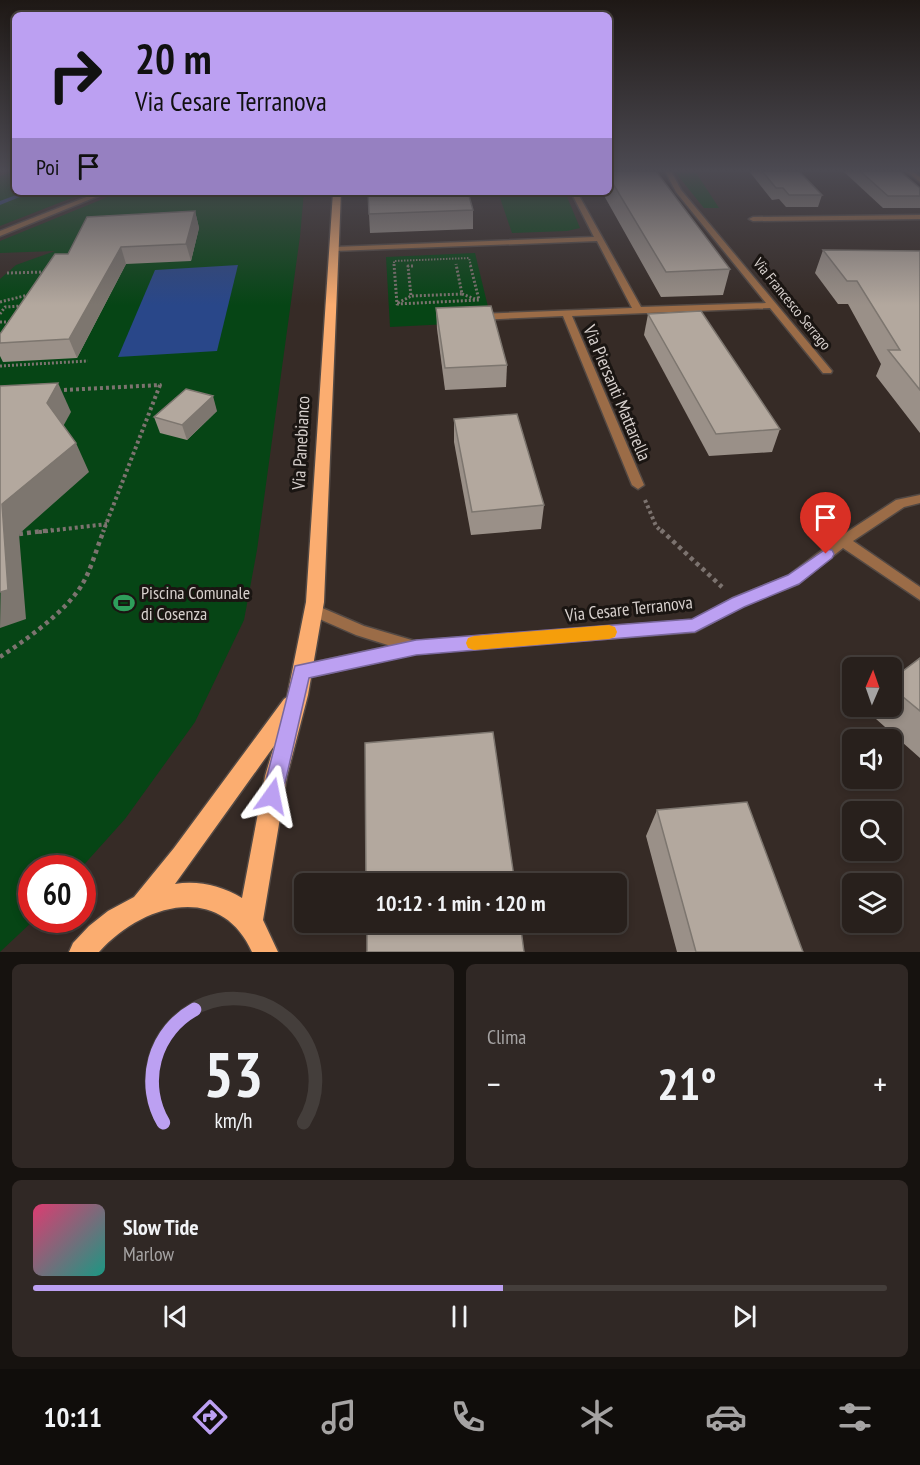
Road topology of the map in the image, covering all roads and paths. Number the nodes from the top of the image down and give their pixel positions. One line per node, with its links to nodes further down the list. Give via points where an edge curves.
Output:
1 (46, 215): 7 (street)
2 (336, 215): 9 (main road, Via Panebianco)
3 (585, 215): 8 (street)
4 (699, 215): 20 (street, Via Francesco Serrago)
5 (920, 217): 6 (street)
6 (753, 219)
7 (0, 234)
8 (597, 239): 9 (street); 22 (street)
9 (334, 249): 39 (main road, Via Panebianco)
10 (456, 264): 15 (path)
11 (420, 266): 16 (path, via 408,266)
12 (53, 272): 13 (path)
13 (7, 273)
14 (37, 293): 18 (path)
15 (462, 294): 16 (path); 17 (path)
16 (411, 296): 19 (path)
17 (479, 300): 19 (path); 19 (path, via 469,258 394,261)
18 (0, 302)
19 (397, 304)
20 (774, 305): 22 (street); 30 (street, Via Francesco Serrago)
21 (28, 306): 24 (path, via 6,307)
22 (638, 310): 23 (street)
23 (566, 313): 25 (street); 32 (street, Via Piersanti Mattarella)
24 (0, 314)
25 (473, 317)
26 (0, 322): 27 (path)
27 (20, 322)
28 (88, 361): 29 (path)
29 (0, 366)
30 (827, 371)
31 (64, 390): 34 (path, via 160,385)
32 (638, 485): 38 (path, via 656,526)
33 (920, 499): 36 (street, Via Cesare Terranova, via 900,503)
34 (107, 524): 35 (path); 41 (path, via 83,583 70,600 47,623)
35 (19, 534)
36 (843, 542): 37 (street); 38 (street, Via Cesare Terranova, via 793,580)
37 (920, 594)
38 (738, 602): 40 (street, Via Cesare Terranova, via 695,626)
39 (314, 610): 40 (street, Via Cesare Terranova, via 361,631); 42 (main road, Via Panebianco)
40 (416, 647): 42 (street, Via Cesare Terranova)
41 (0, 657)
42 (302, 672): 43 (main road, Via Panebianco)
43 (298, 695): 44 (main road, Via Panebianco); 45 (main road, Via Panebianco, via 276,776)
44 (143, 904): 45 (main road, via 174,895 203,895 228,904); 46 (main road, via 113,922)
45 (250, 922): 47 (main road)
46 (82, 952)
47 (265, 952)

